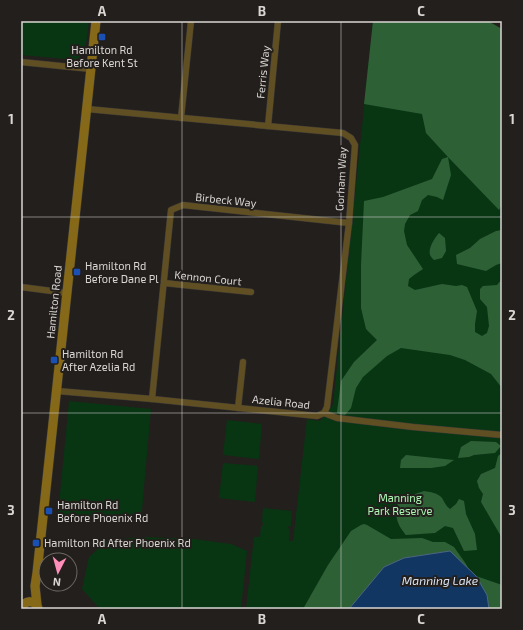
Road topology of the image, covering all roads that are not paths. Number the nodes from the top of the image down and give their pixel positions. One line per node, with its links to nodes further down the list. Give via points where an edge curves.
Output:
1 (96, 21): 5 (main road, Hamilton Road)
2 (191, 21): 7 (street)
3 (278, 21): 8 (street, Ferris Way)
4 (21, 62): 5 (street)
5 (91, 70): 6 (main road, Hamilton Road)
6 (87, 109): 7 (street, Gorham Way); 13 (main road, Hamilton Road)
7 (181, 118): 8 (street, Gorham Way)
8 (268, 126): 9 (street, Gorham Way, via 343,133 351,138 355,145)
9 (349, 223): 10 (street, Birbeck Way, via 183,205 171,210); 18 (street, Gorham Way, via 328,407)
10 (164, 283): 12 (street, Kennon Court); 16 (street, Birbeck Way)
11 (21, 287): 13 (street)
12 (251, 292)
13 (67, 293): 15 (main road, Hamilton Road)
14 (243, 362): 17 (street)
15 (57, 391): 16 (street, Azelia Road); 20 (main road, Hamilton Road)
16 (152, 398): 17 (street, Azelia Road)
17 (238, 408): 18 (street, Azelia Road, via 317,416)
18 (324, 414): 19 (street, Azelia Road, via 337,418 412,427)
19 (502, 435)
20 (35, 586): 21 (main road, Hamilton Road); 22 (main road, Hamilton Road)
21 (23, 606): 22 (main road, via 27,602 33,602)
22 (38, 607)

